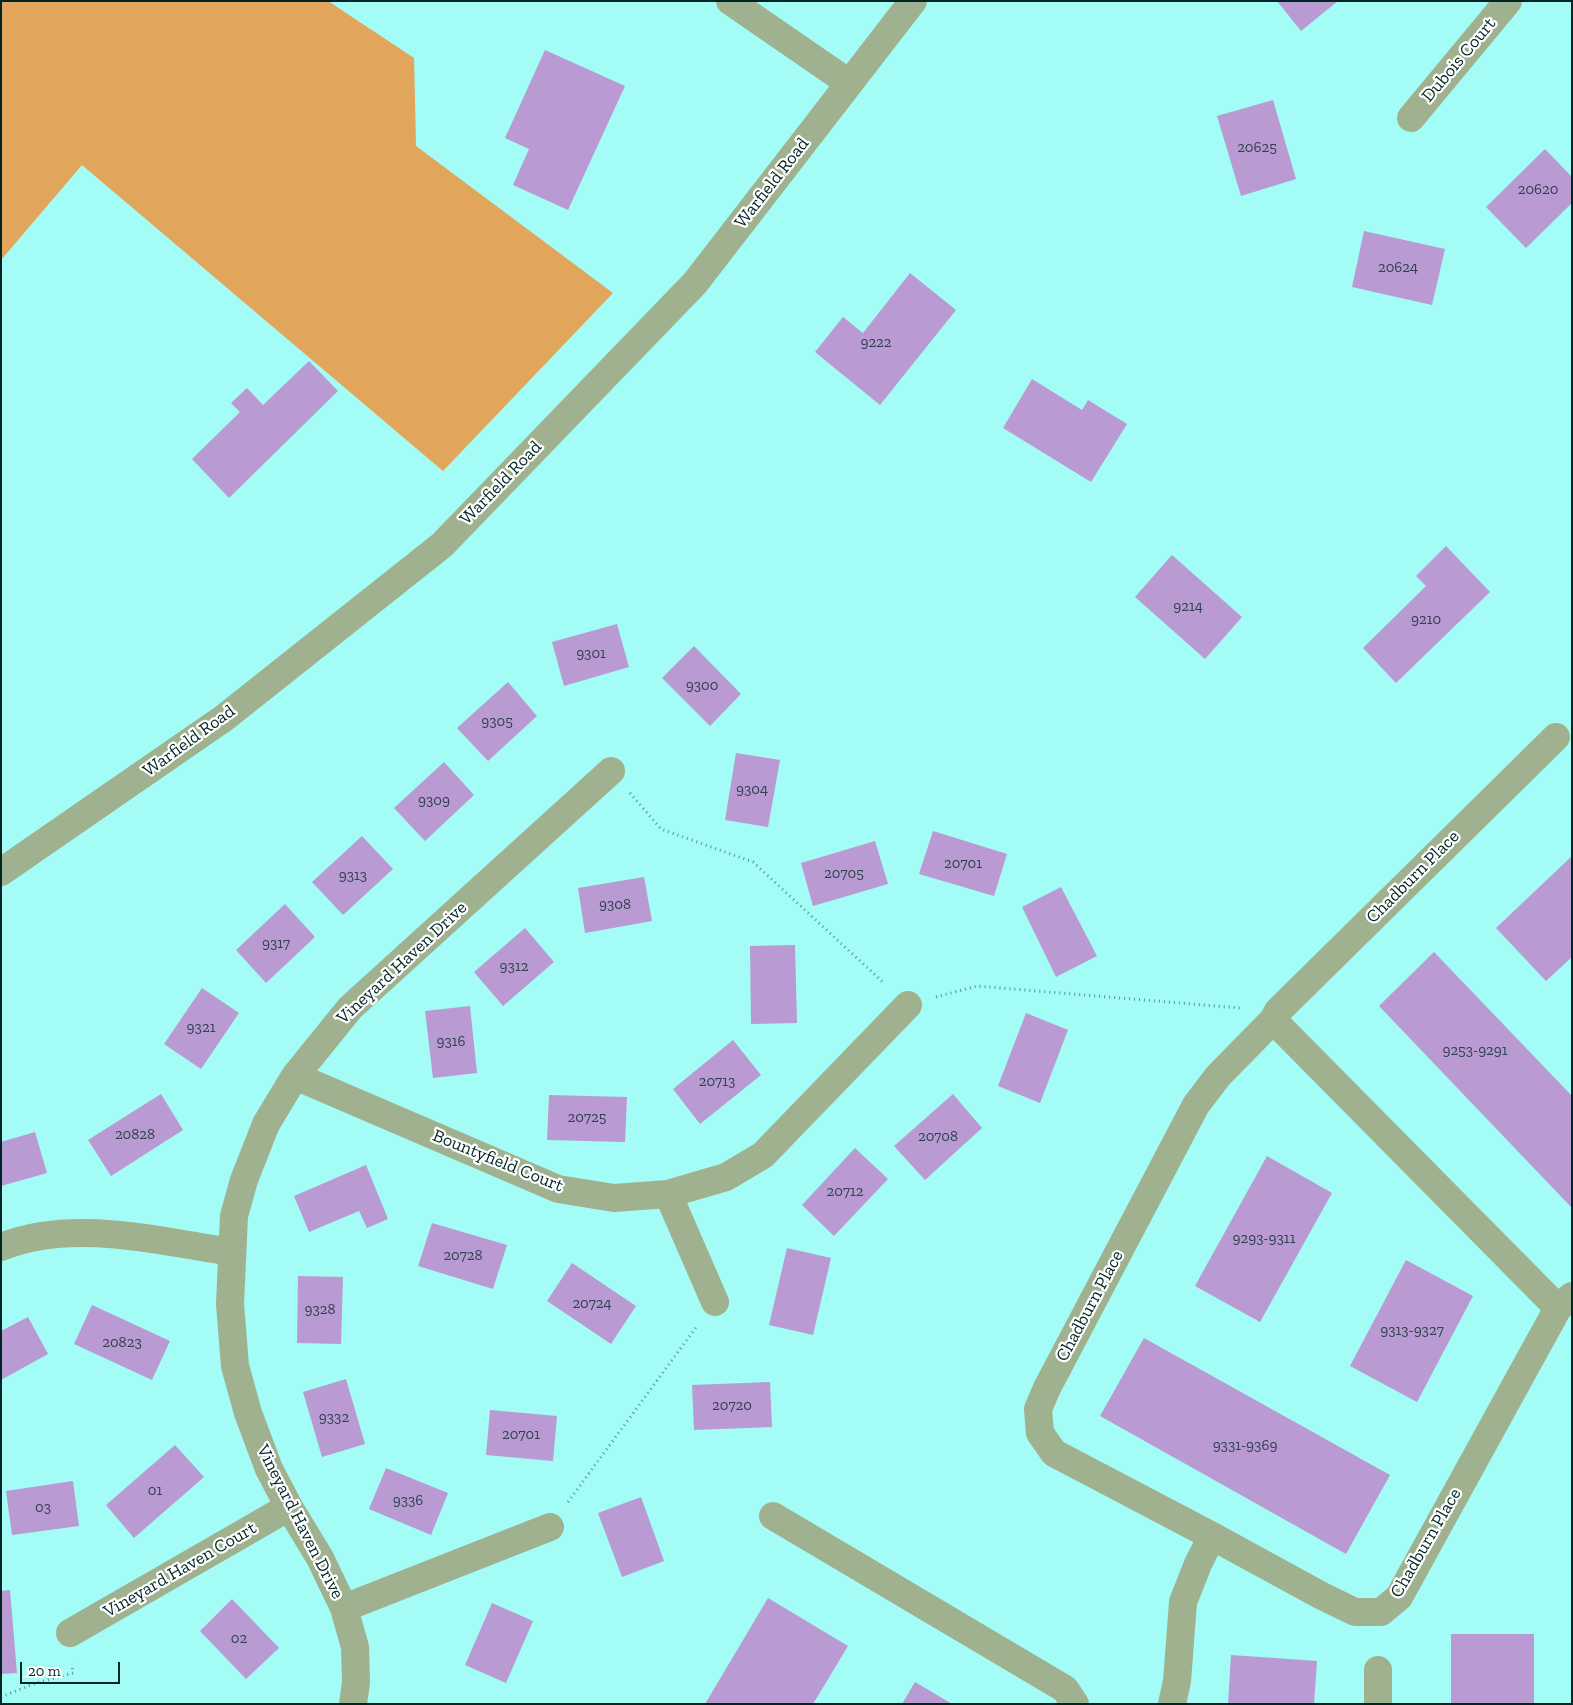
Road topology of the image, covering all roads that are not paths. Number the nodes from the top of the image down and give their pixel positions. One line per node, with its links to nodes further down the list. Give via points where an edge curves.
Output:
1 (730, 1): 4 (street)
2 (913, 1): 4 (street, Warfield Road)
3 (1508, 1): 5 (street, Dubois Court)
4 (849, 83): 8 (street, Warfield Road, via 695,283 442,545 224,718)
5 (1411, 118)
6 (1556, 737): 10 (street, Chadburn Place)
7 (611, 771): 11 (street, Vineyard Haven Drive, via 350,1008)
8 (1, 872)
9 (908, 1005): 12 (street, Bountyfield Court, via 763,1156 726,1177)
10 (1276, 1015): 16 (street, Chadburn Place); 20 (street, Chadburn Place, via 1218,1076 1196,1105 1038,1409 1040,1433 1054,1453)
11 (296, 1076): 12 (street, Bountyfield Court, via 558,1189 614,1198); 14 (street, Vineyard Haven Drive, via 266,1124 244,1180 234,1216)
12 (668, 1194): 15 (street)
13 (1, 1247): 14 (street, via 18,1240 53,1234 116,1234)
14 (231, 1252): 17 (street, Vineyard Haven Drive, via 230,1304 235,1366 248,1413 269,1468)
15 (715, 1302)
16 (1565, 1302): 20 (street, Chadburn Place, via 1398,1597 1381,1612 1355,1612)
17 (289, 1507): 21 (street, Vineyard Haven Drive, via 320,1558); 22 (street, Vineyard Haven Court)
18 (773, 1516): 25 (street, via 1065,1689)
19 (550, 1527): 21 (street)
20 (1212, 1536): 26 (street, via 1183,1602 1177,1682)
21 (344, 1608): 24 (street, Vineyard Haven Drive, via 355,1647)
22 (70, 1633)
23 (1378, 1670): 27 (street)
24 (353, 1704)
25 (1075, 1704)
26 (1172, 1704)
27 (1378, 1704)

